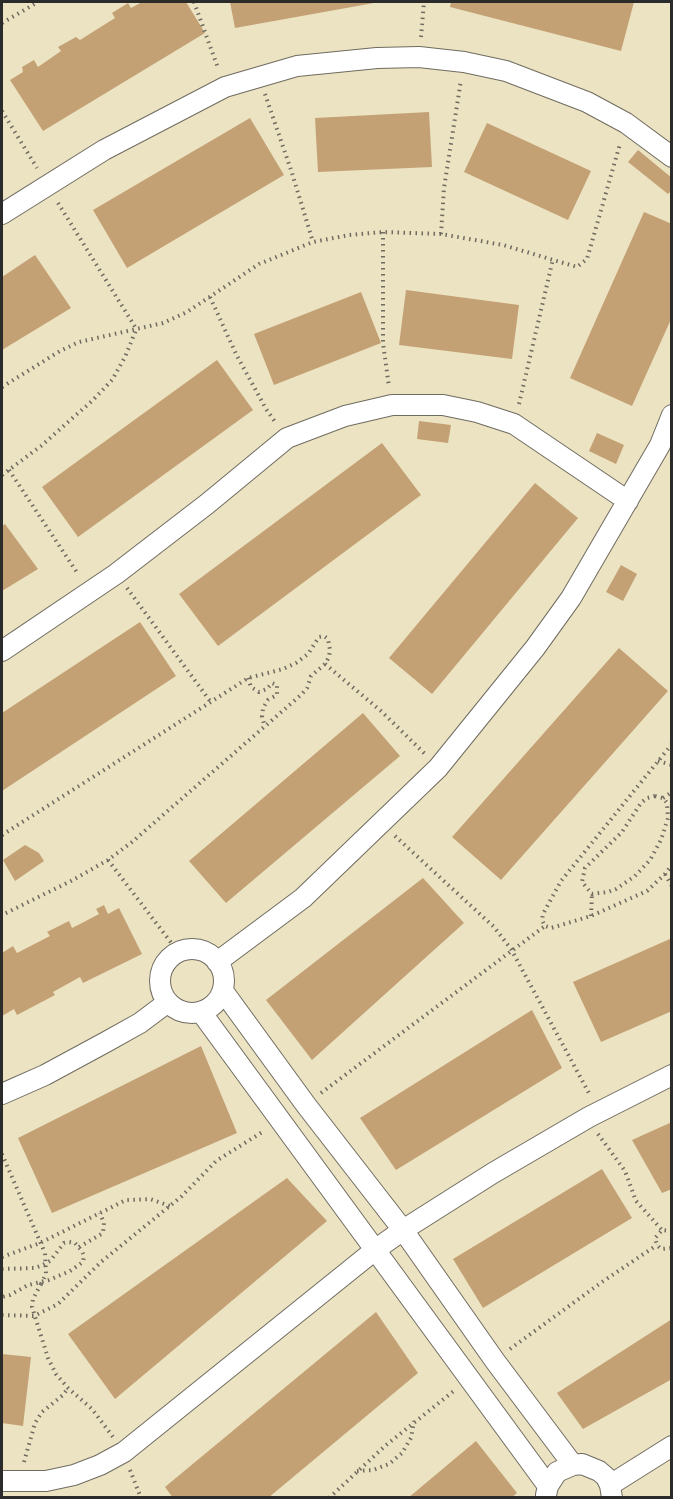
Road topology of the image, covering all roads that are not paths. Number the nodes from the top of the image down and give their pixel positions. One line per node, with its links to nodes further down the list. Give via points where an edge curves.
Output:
1 (672, 157): 2 (street, via 626,123 587,102 506,71 419,57 377,58 297,66 225,87 104,150)
2 (2, 214)
3 (672, 415): 4 (street)
4 (628, 501): 5 (street, via 514,424 443,405 392,405 286,438 116,574); 6 (street, via 547,632 438,768 303,898)
5 (2, 651)
6 (217, 962): 7 (street, via 224,981); 8 (street, via 200,950 179,953 164,966 161,975)
7 (223, 992): 9 (street, via 218,1001); 12 (street)
8 (168, 1002): 9 (street, via 183,1012); 11 (street, via 106,1042)
9 (201, 1012): 13 (street)
10 (672, 1075): 12 (street, via 594,1114)
11 (2, 1094)
12 (403, 1230): 13 (street); 15 (street)
13 (375, 1250): 16 (street, via 123,1452 74,1475 46,1481); 18 (street)
14 (672, 1446): 17 (street)
15 (573, 1465): 17 (street, via 599,1471); 18 (street, via 557,1472)
16 (10, 1481)
17 (611, 1491)
18 (548, 1492)

